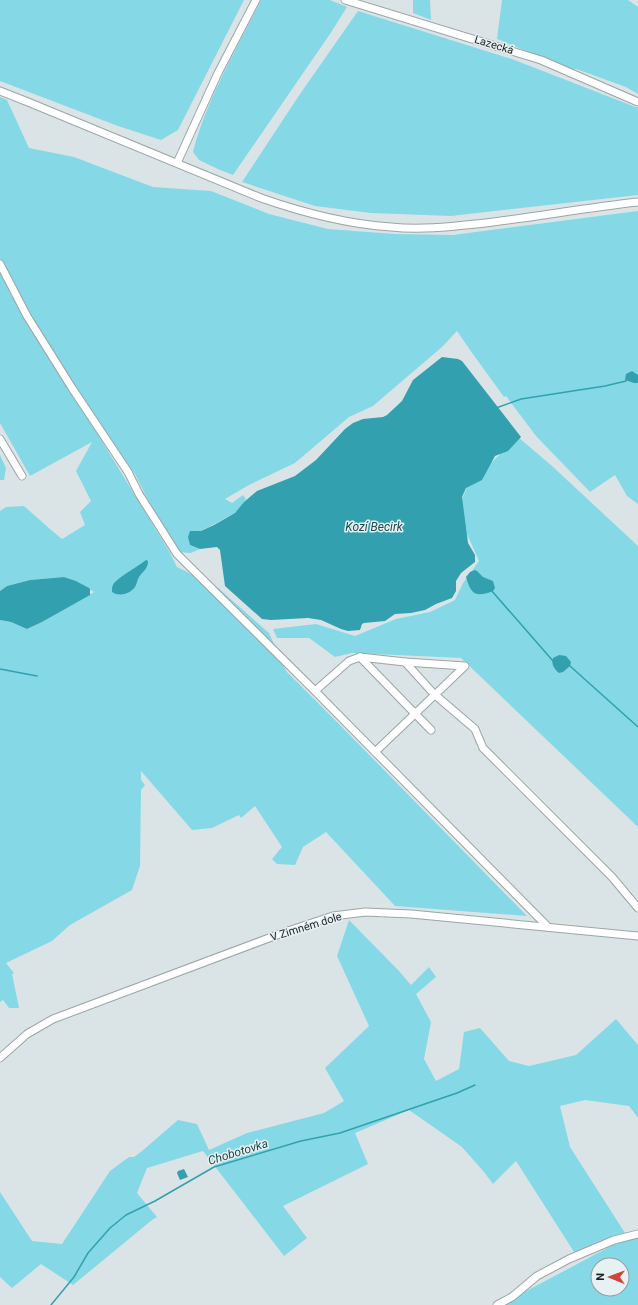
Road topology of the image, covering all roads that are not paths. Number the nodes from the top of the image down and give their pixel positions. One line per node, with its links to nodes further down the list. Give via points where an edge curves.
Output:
1 (256, 0): 5 (street, via 218,73)
2 (345, 0): 4 (street, Lazecká, via 541,60)
3 (0, 91): 5 (street)
4 (638, 102)
5 (177, 163): 6 (street, via 295,210 354,223 391,227 452,227)
6 (638, 202)
7 (0, 264): 12 (street, via 27,316 128,472 176,554)
8 (0, 439): 9 (street)
9 (22, 476)
10 (360, 657): 11 (street); 12 (street, via 349,661); 14 (street)
11 (404, 662): 13 (street); 13 (street, via 464,666)
12 (315, 691): 16 (street)
13 (434, 694): 14 (street); 17 (street, via 475,729 483,748 612,877)
14 (414, 713): 15 (street); 16 (street)
15 (431, 730)
16 (375, 752): 18 (street)
17 (638, 908)
18 (548, 926): 19 (street, V Zimném dole); 20 (street, V Zimném dole, via 364,912 333,916 53,1019 27,1034)
19 (638, 936)
20 (0, 1058)
21 (638, 1234): 22 (street, via 614,1240 569,1259 537,1276 512,1297)
22 (496, 1305)

